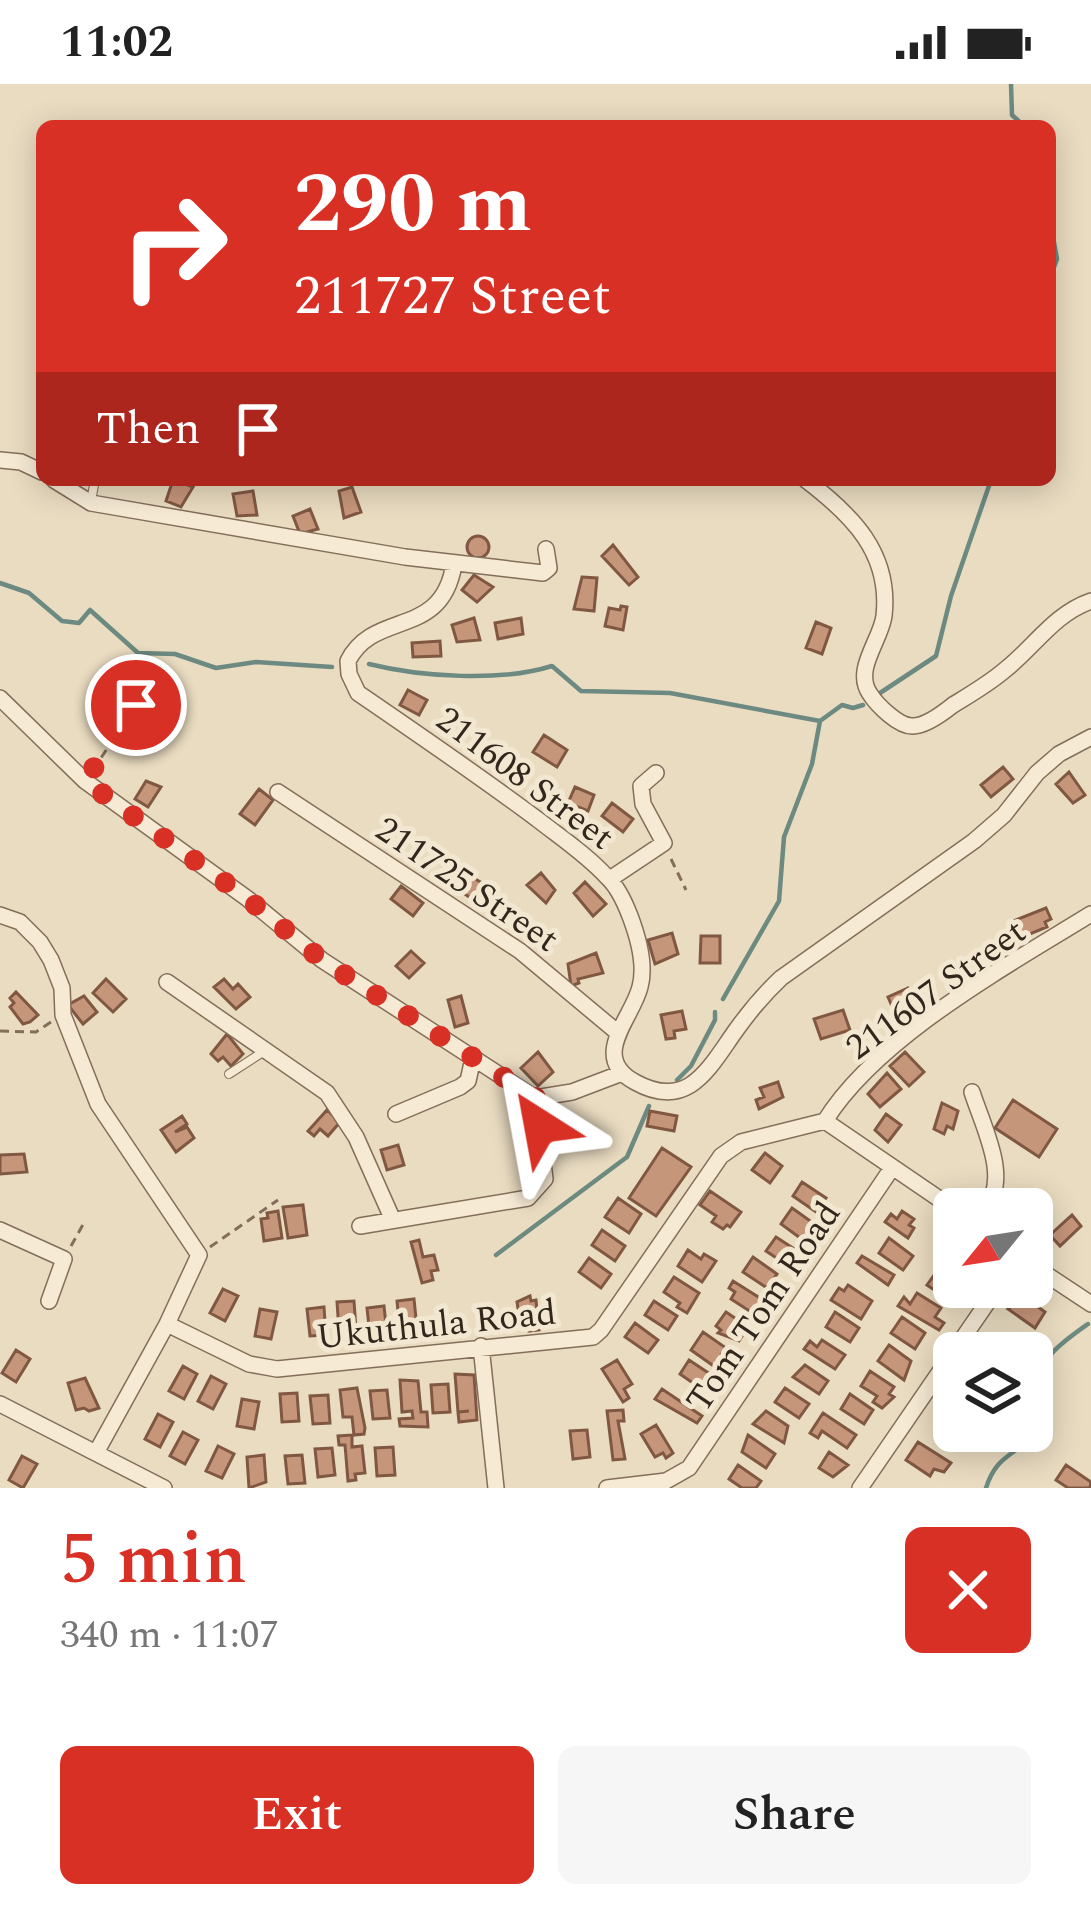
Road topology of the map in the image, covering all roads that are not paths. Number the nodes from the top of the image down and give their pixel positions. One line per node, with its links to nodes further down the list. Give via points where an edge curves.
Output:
1 (0, 460): 2 (street)
2 (36, 469)
3 (64, 486): 6 (street)
4 (94, 486): 6 (lane)
5 (813, 486): 9 (street, via 873,548 884,618 865,685 903,724 917,726 945,711)
6 (91, 502): 8 (street)
7 (546, 549): 8 (street, via 543,573)
8 (454, 564): 14 (street, 211608 Street, via 433,609 352,653 351,682)
9 (1091, 601)
10 (0, 698): 20 (street, via 85,781 322,960)
11 (1091, 737): 22 (street, via 1036,772 974,841 782,978 694,1085 661,1090)
12 (656, 773): 14 (street, via 640,792 664,843)
13 (278, 792): 18 (street, 211725 Street, via 520,951)
14 (610, 879): 18 (street, 211608 Street, via 642,964 641,985)
15 (1091, 914): 26 (street, 211607 Street, via 898,1042)
16 (0, 915): 37 (street, via 40,942 98,1104 199,1255)
17 (167, 982): 19 (street)
18 (616, 1032): 22 (street)
19 (267, 1049): 21 (lane); 30 (street, via 342,1111)
20 (472, 1058): 24 (street); 25 (street, via 460,1087)
21 (229, 1073)
22 (622, 1073): 24 (street)
23 (972, 1092): 28 (street)
24 (536, 1098): 30 (street, via 545,1179 536,1193)
25 (396, 1114)
26 (825, 1121): 27 (street); 38 (street, Ukuthula Road, via 741,1142 721,1156 597,1334)
27 (892, 1168): 29 (street); 43 (street, Tom Tom Road, via 689,1468 656,1484)
28 (996, 1188)
29 (933, 1195)
30 (392, 1218): 31 (street)
31 (360, 1226)
32 (0, 1230): 34 (street, via 64,1258)
33 (1053, 1279): 35 (street)
34 (49, 1300)
35 (1091, 1304)
36 (984, 1308): 44 (street)
37 (167, 1324): 38 (street, Ukuthula Road, via 277,1369); 40 (street)
38 (481, 1346): 42 (street)
39 (0, 1404): 40 (street)
40 (97, 1451): 41 (street)
41 (164, 1488)
42 (496, 1488)
43 (607, 1488)
44 (860, 1488)

